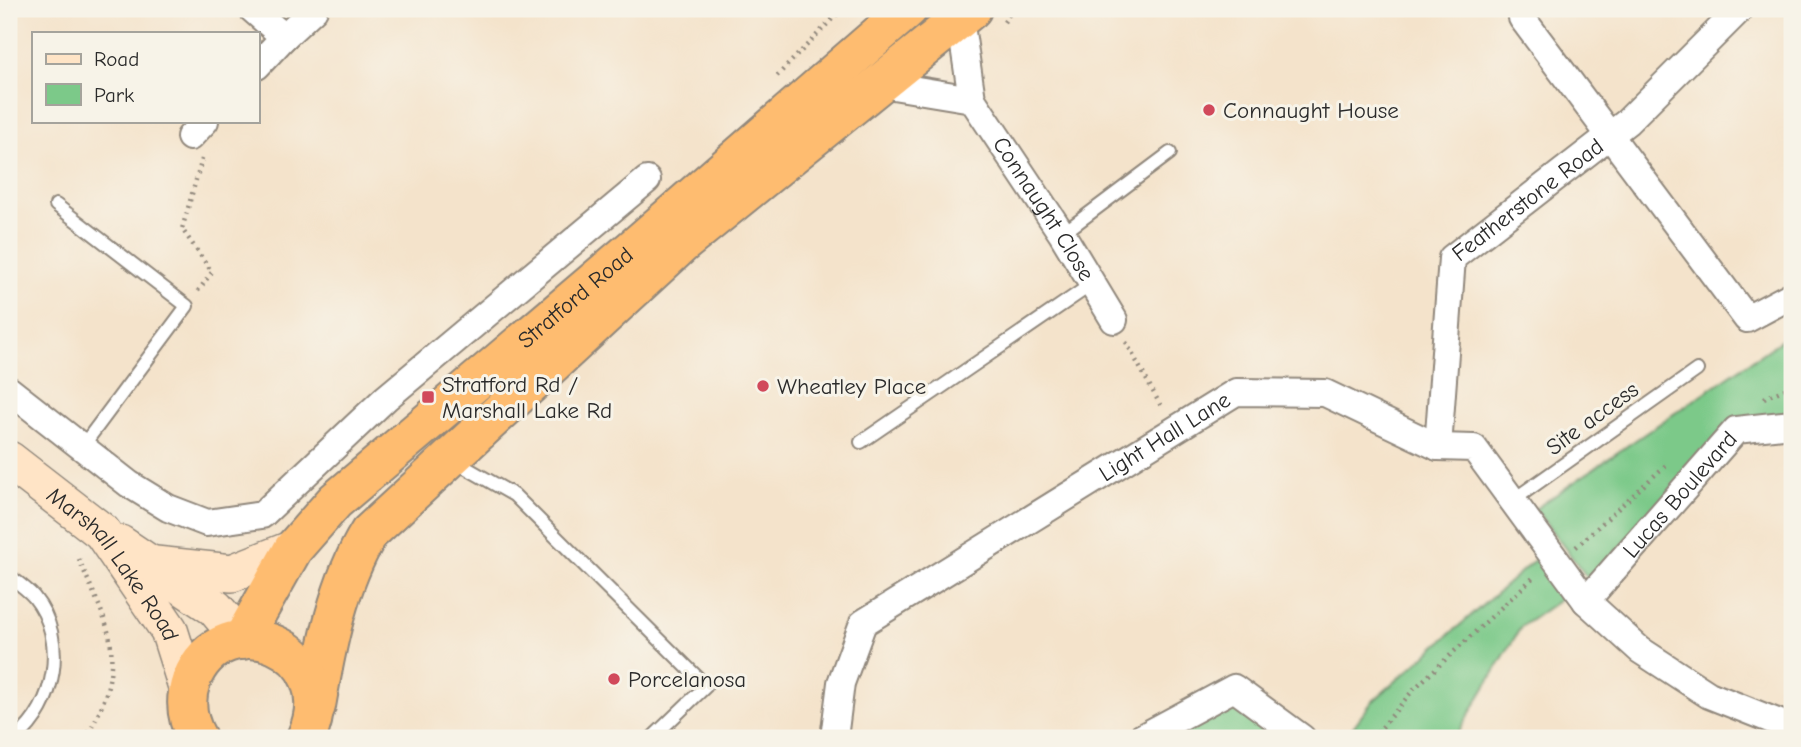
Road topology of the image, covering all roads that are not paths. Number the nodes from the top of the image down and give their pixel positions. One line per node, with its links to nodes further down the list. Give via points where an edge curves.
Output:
1 (252, 9): 7 (street)
2 (314, 9): 7 (street)
3 (908, 9): 29 (highway, Stratford Road, via 335,500)
4 (1740, 9): 11 (street, Featherstone Road)
5 (966, 14): 9 (highway, Stratford Road); 10 (street, Connaught Close)
6 (1522, 18): 11 (street)
7 (284, 37): 8 (street)
8 (259, 64)
9 (881, 84): 10 (street); 25 (highway, Stratford Road, via 681,245)
10 (972, 99): 15 (street, Connaught Close)
11 (1610, 135): 17 (street, via 1747,319); 24 (street, Featherstone Road, via 1452,258)
12 (1170, 153): 15 (lane)
13 (647, 180): 23 (street, via 386,398 262,515 207,523 168,508)
14 (56, 205): 23 (lane, via 187,306)
15 (1062, 234): 16 (street, Connaught Close)
16 (1092, 284): 18 (street, Connaught Close); 22 (lane)
17 (1792, 295)
18 (1114, 320)
19 (1697, 370): 27 (lane, Site access)
20 (9, 390): 23 (street)
21 (1792, 424): 32 (street, Lucas Boulevard, via 1736,430)
22 (861, 442)
23 (82, 447)
24 (1438, 447): 27 (street, Light Hall Lane, via 1474,448); 40 (street, Light Hall Lane, via 1325,393 1236,392 863,623 841,683)
25 (451, 455): 35 (highway, Stratford Road, via 369,533 351,566 324,663); 39 (lane, via 514,495 706,686)
26 (9, 460): 28 (main road, Marshall Lake Road)
27 (1512, 500): 32 (street, Light Hall Lane)
28 (90, 544): 30 (main road); 34 (main road, Marshall Lake Road, via 170,631)
29 (293, 549): 30 (main road, via 232,573); 33 (highway, Stratford Road)
30 (150, 565): 33 (main road, via 215,608)
31 (9, 576): 37 (lane, via 34,596 50,631 56,664 32,725)
32 (1586, 601): 36 (street, Light Hall Lane, via 1640,650 1709,695)
33 (243, 640): 34 (highway, via 223,645 195,672); 35 (highway, via 265,640 286,649 307,674 313,684)
34 (190, 711): 38 (highway)
35 (313, 726)
36 (1792, 728)
37 (16, 738)
38 (166, 738)
39 (652, 738)
40 (834, 738)
41 (1141, 738): 42 (street, via 1234,688)
42 (1302, 738)

